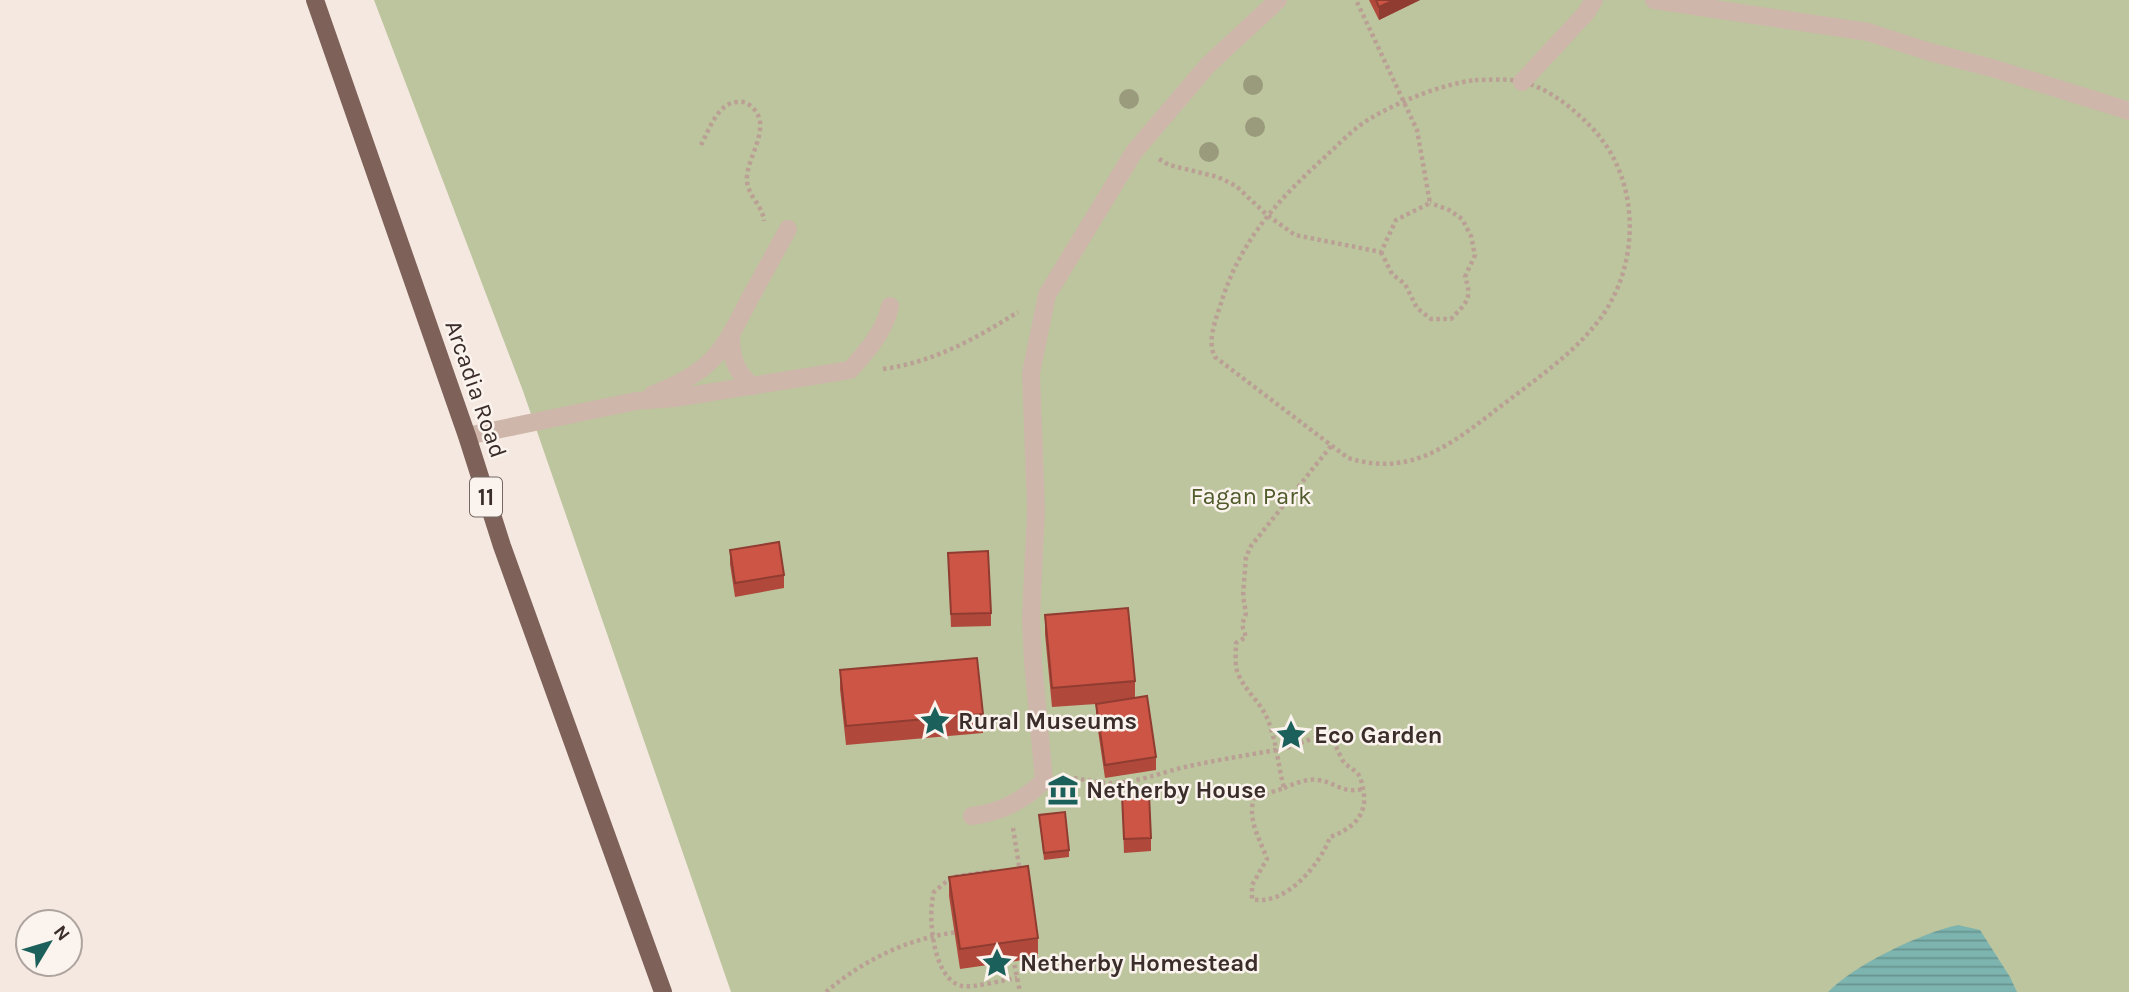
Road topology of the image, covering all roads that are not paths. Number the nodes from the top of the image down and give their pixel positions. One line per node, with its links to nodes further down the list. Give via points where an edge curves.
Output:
1 (315, 0): 12 (main road, Arcadia Road / 11)
2 (1278, 0): 13 (lane, via 1208,65 1134,152 1047,295 1031,373 1036,509 1032,639 1044,781 1010,807)
3 (1594, 0): 5 (lane)
4 (1654, 0): 6 (lane, via 1868,32)
5 (1522, 82)
6 (2129, 111)
7 (788, 229): 9 (lane)
8 (890, 306): 10 (lane, via 887,320 850,370)
9 (731, 334): 10 (lane, via 735,366); 11 (lane, via 704,368)
10 (753, 386): 11 (lane)
11 (636, 401): 12 (lane)
12 (467, 436): 14 (main road, Arcadia Road / 11, via 502,546)
13 (972, 816)
14 (663, 992)

